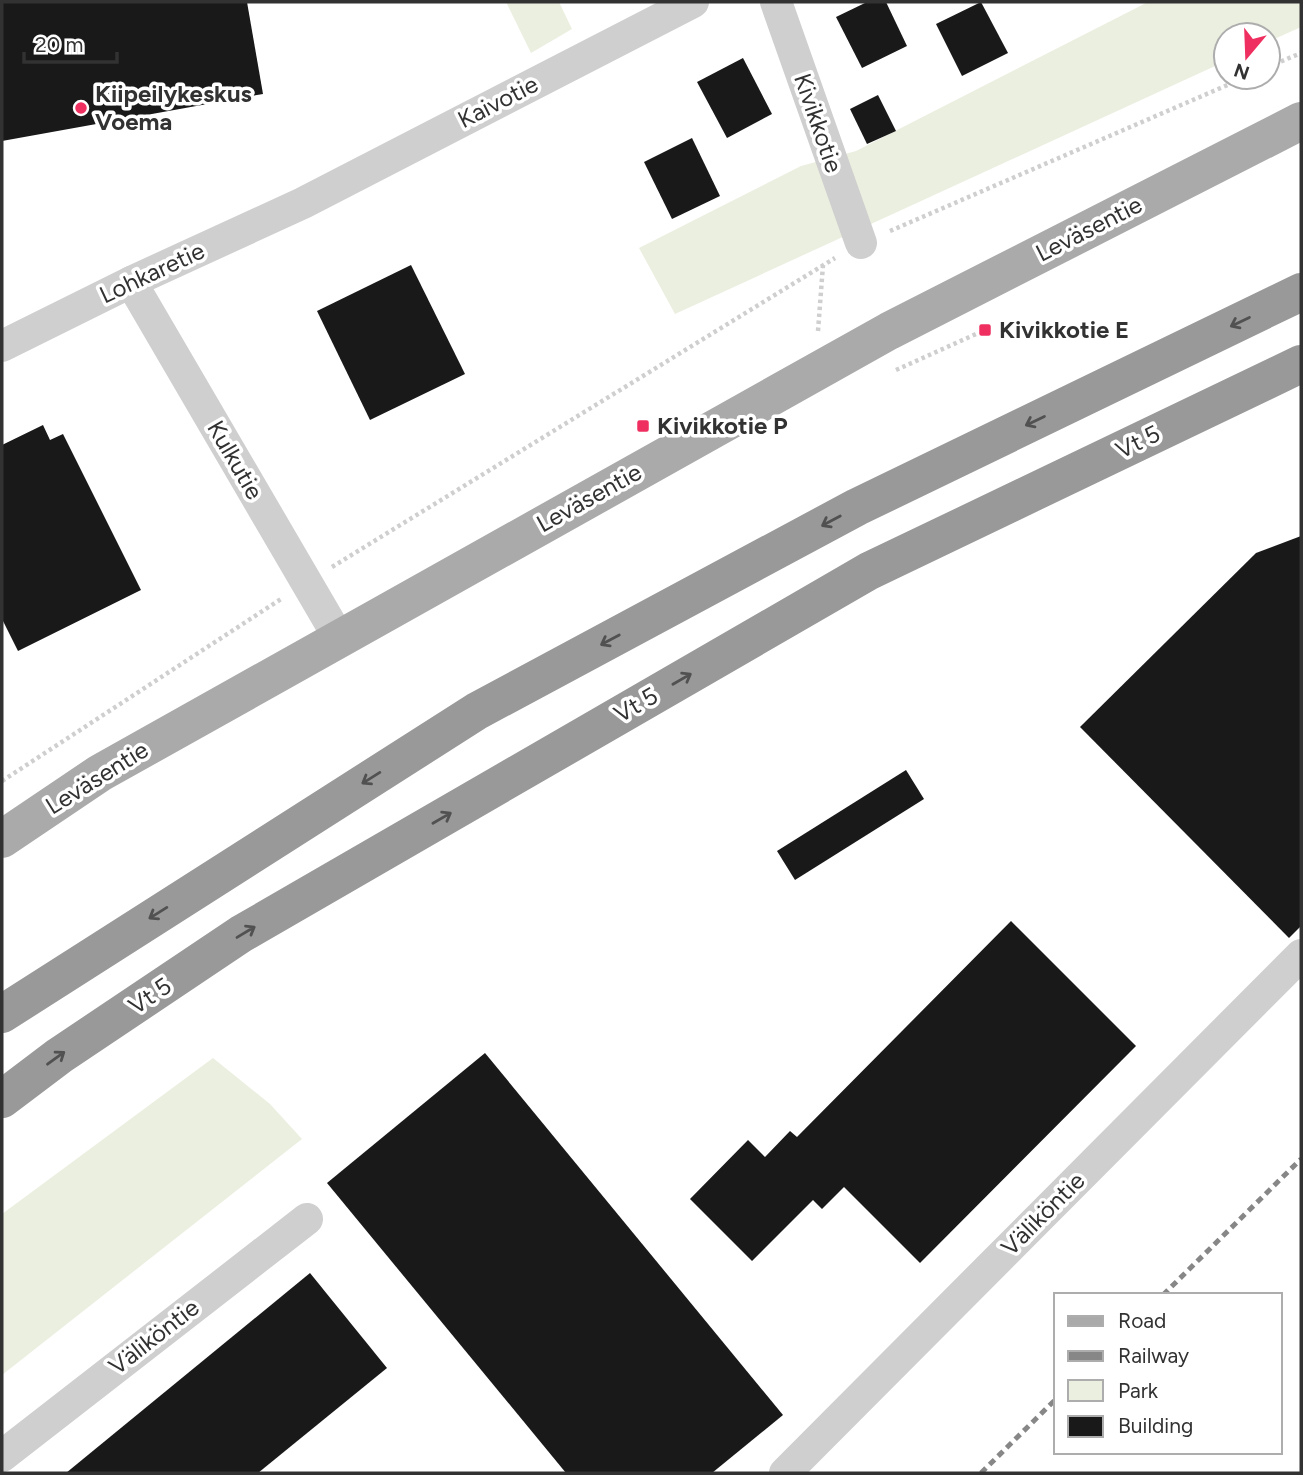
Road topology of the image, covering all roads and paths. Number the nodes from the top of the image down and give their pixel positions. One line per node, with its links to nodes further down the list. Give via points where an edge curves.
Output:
1 (693, 2): 7 (street, Kaivotie)
2 (776, 2): 8 (street, Kivikkotie)
3 (1301, 53): 4 (path)
4 (1282, 61)
5 (1214, 91): 8 (path)
6 (1301, 121): 14 (main road, Leväsentie, via 889,331)
7 (303, 203): 9 (street, Lohkaretie)
8 (861, 243): 13 (path)
9 (131, 282): 11 (street, Lohkaretie); 13 (street, Kulkutie)
10 (1301, 292): 18 (highway, one-way to 18, via 857,508 477,711)
11 (2, 346)
12 (1301, 364): 19 (highway, Vt 5, one-way to 12, via 241,934 869,571)
13 (306, 583): 14 (street, Kulkutie); 15 (path)
14 (339, 638): 16 (main road, Leväsentie, via 100,774)
15 (2, 781)
16 (2, 839)
17 (1301, 955): 22 (street, Väliköntie)
18 (9, 1008)
19 (2, 1099)
20 (307, 1219): 21 (street, Väliköntie)
21 (2, 1456)
22 (785, 1473)

